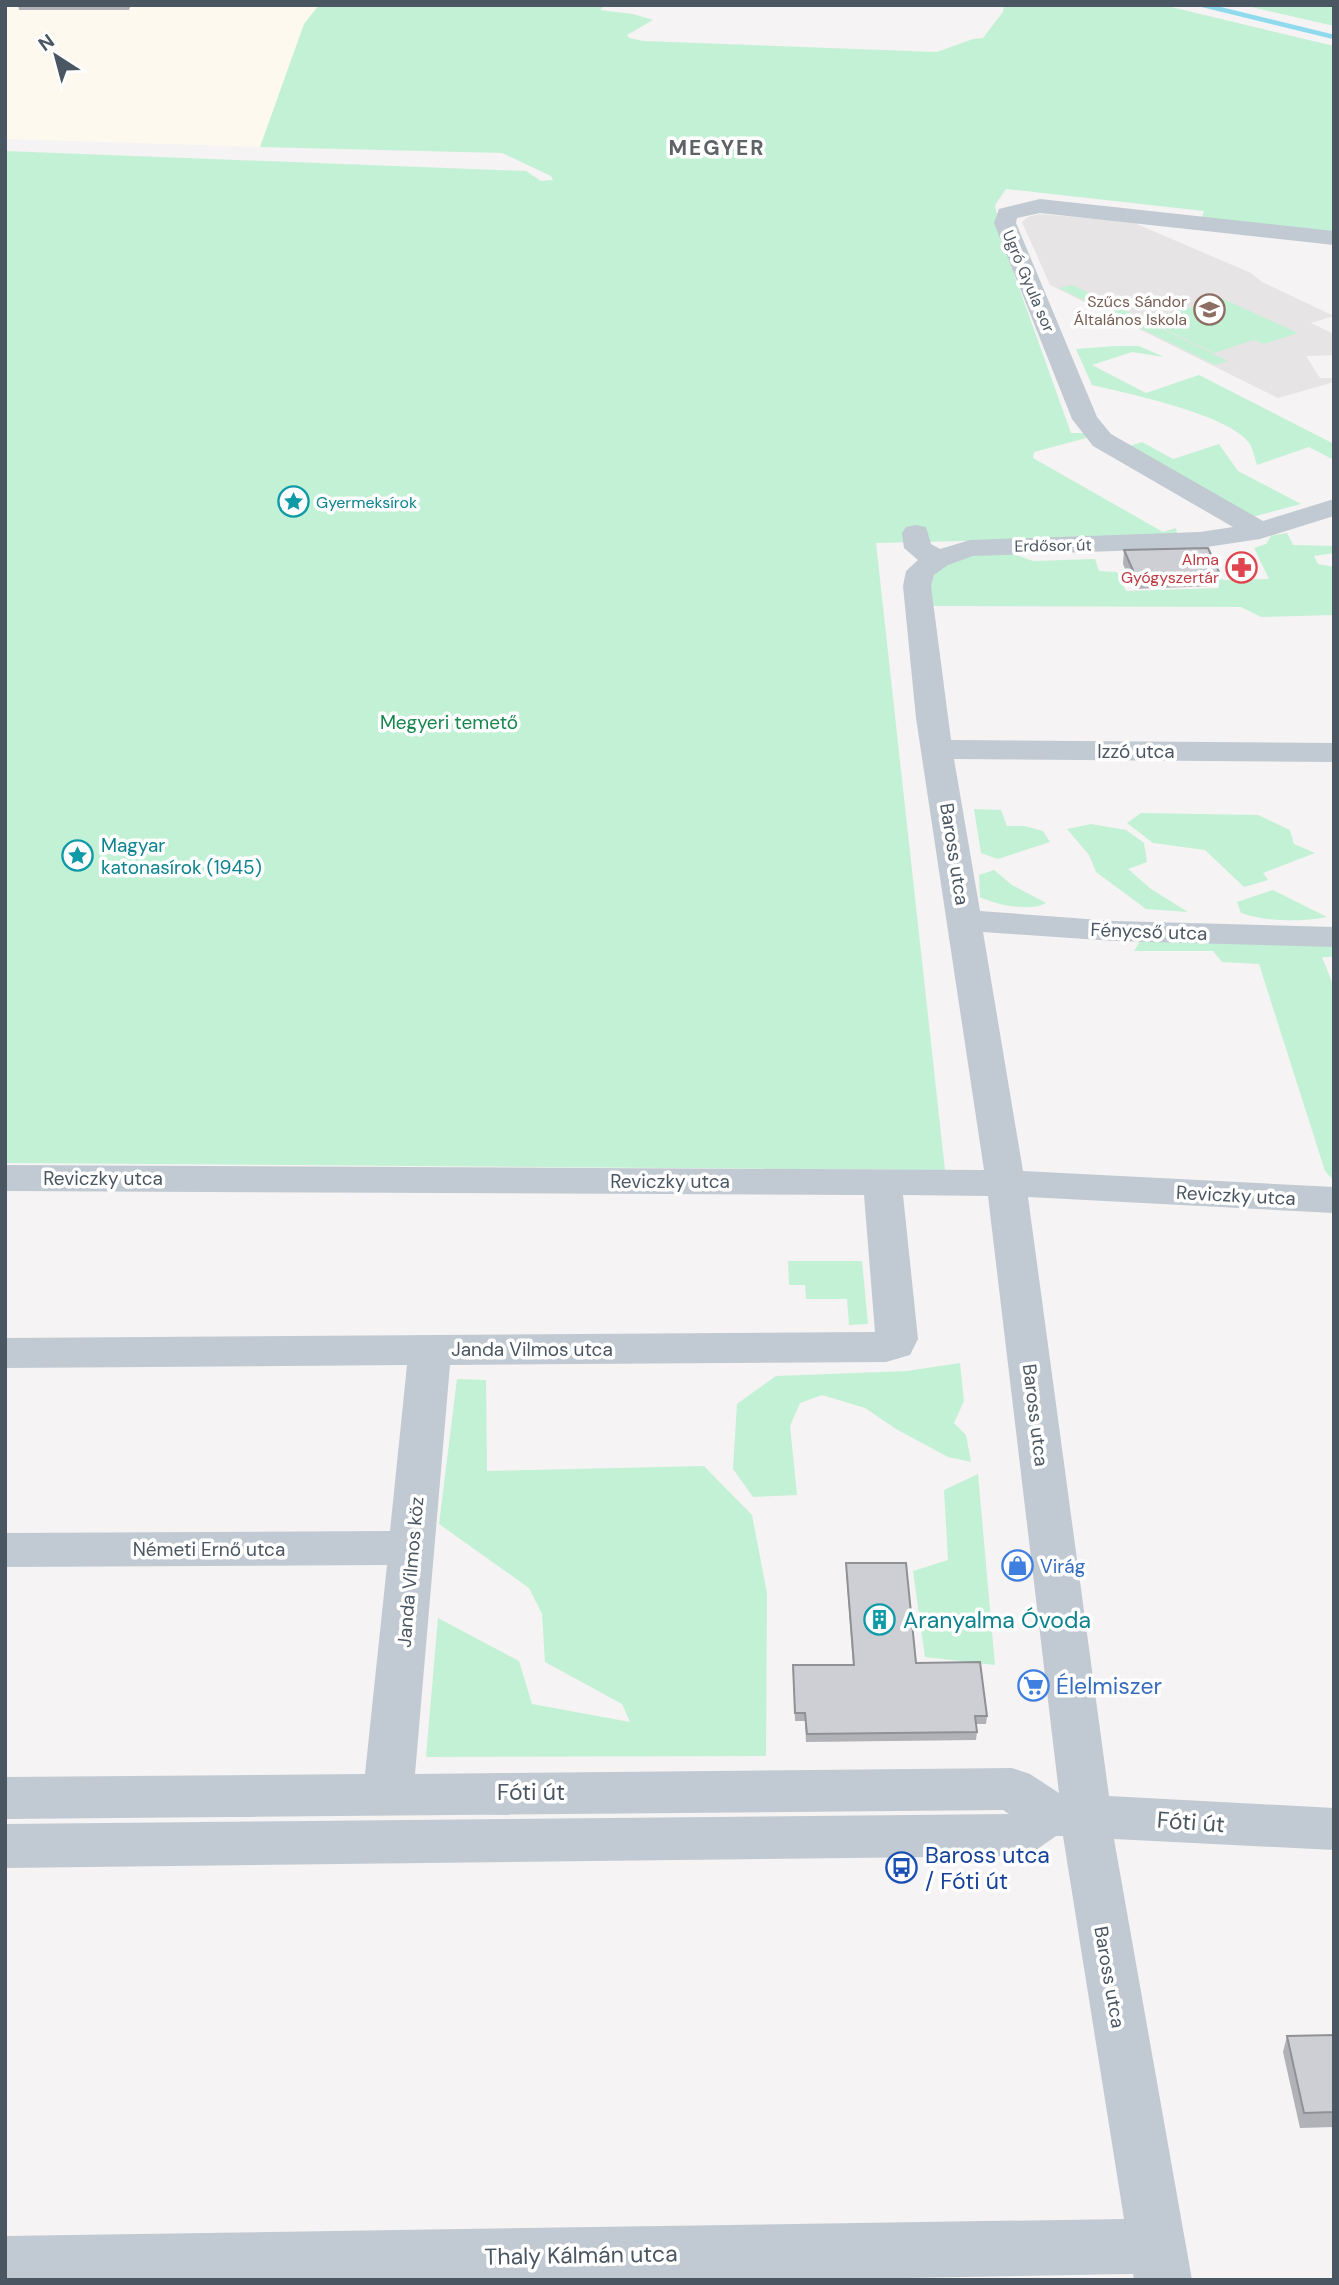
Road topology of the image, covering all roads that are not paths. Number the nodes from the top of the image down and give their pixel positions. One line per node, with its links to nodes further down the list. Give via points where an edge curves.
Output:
1 (1334, 237): 3 (street, Ugró Gyula sor, via 1040,206 1007,214 1005,223 1084,419 1102,440)
2 (1334, 508): 3 (street, Erdősor út)
3 (1260, 531): 5 (street, Erdősor út, via 1200,540 979,547)
4 (916, 533): 5 (street, via 918,548)
5 (938, 559): 6 (street, Baross utca, via 920,571 917,586)
6 (938, 749): 7 (street, Izzó utca); 8 (street, Baross utca)
7 (1334, 752)
8 (965, 920): 9 (street, Fénycső utca, via 1114,931); 12 (street, Baross utca)
9 (1334, 937)
10 (5, 1178): 11 (street, Reviczky utca)
11 (882, 1182): 12 (street, Reviczky utca); 14 (street, Janda Vilmos utca, via 895,1345)
12 (1005, 1183): 13 (street, Reviczky utca); 20 (street, Baross utca)
13 (1334, 1199)
14 (430, 1350): 15 (street, Janda Vilmos utca); 16 (street, Janda Vilmos köz)
15 (5, 1353)
16 (412, 1548): 17 (street, Németi Ernő utca); 18 (street, Janda Vilmos köz)
17 (5, 1550)
18 (388, 1793): 19 (street, Fóti út); 20 (street, Fóti út, via 1012,1789)
19 (5, 1798)
20 (1067, 1815): 21 (street, Fóti út); 22 (street, via 1018,1835); 23 (street, Baross utca, via 1092,1870)
21 (1334, 1829)
22 (5, 1846)
23 (1160, 2263): 24 (street, Thaly Kálmán utca)
24 (5, 2264)

